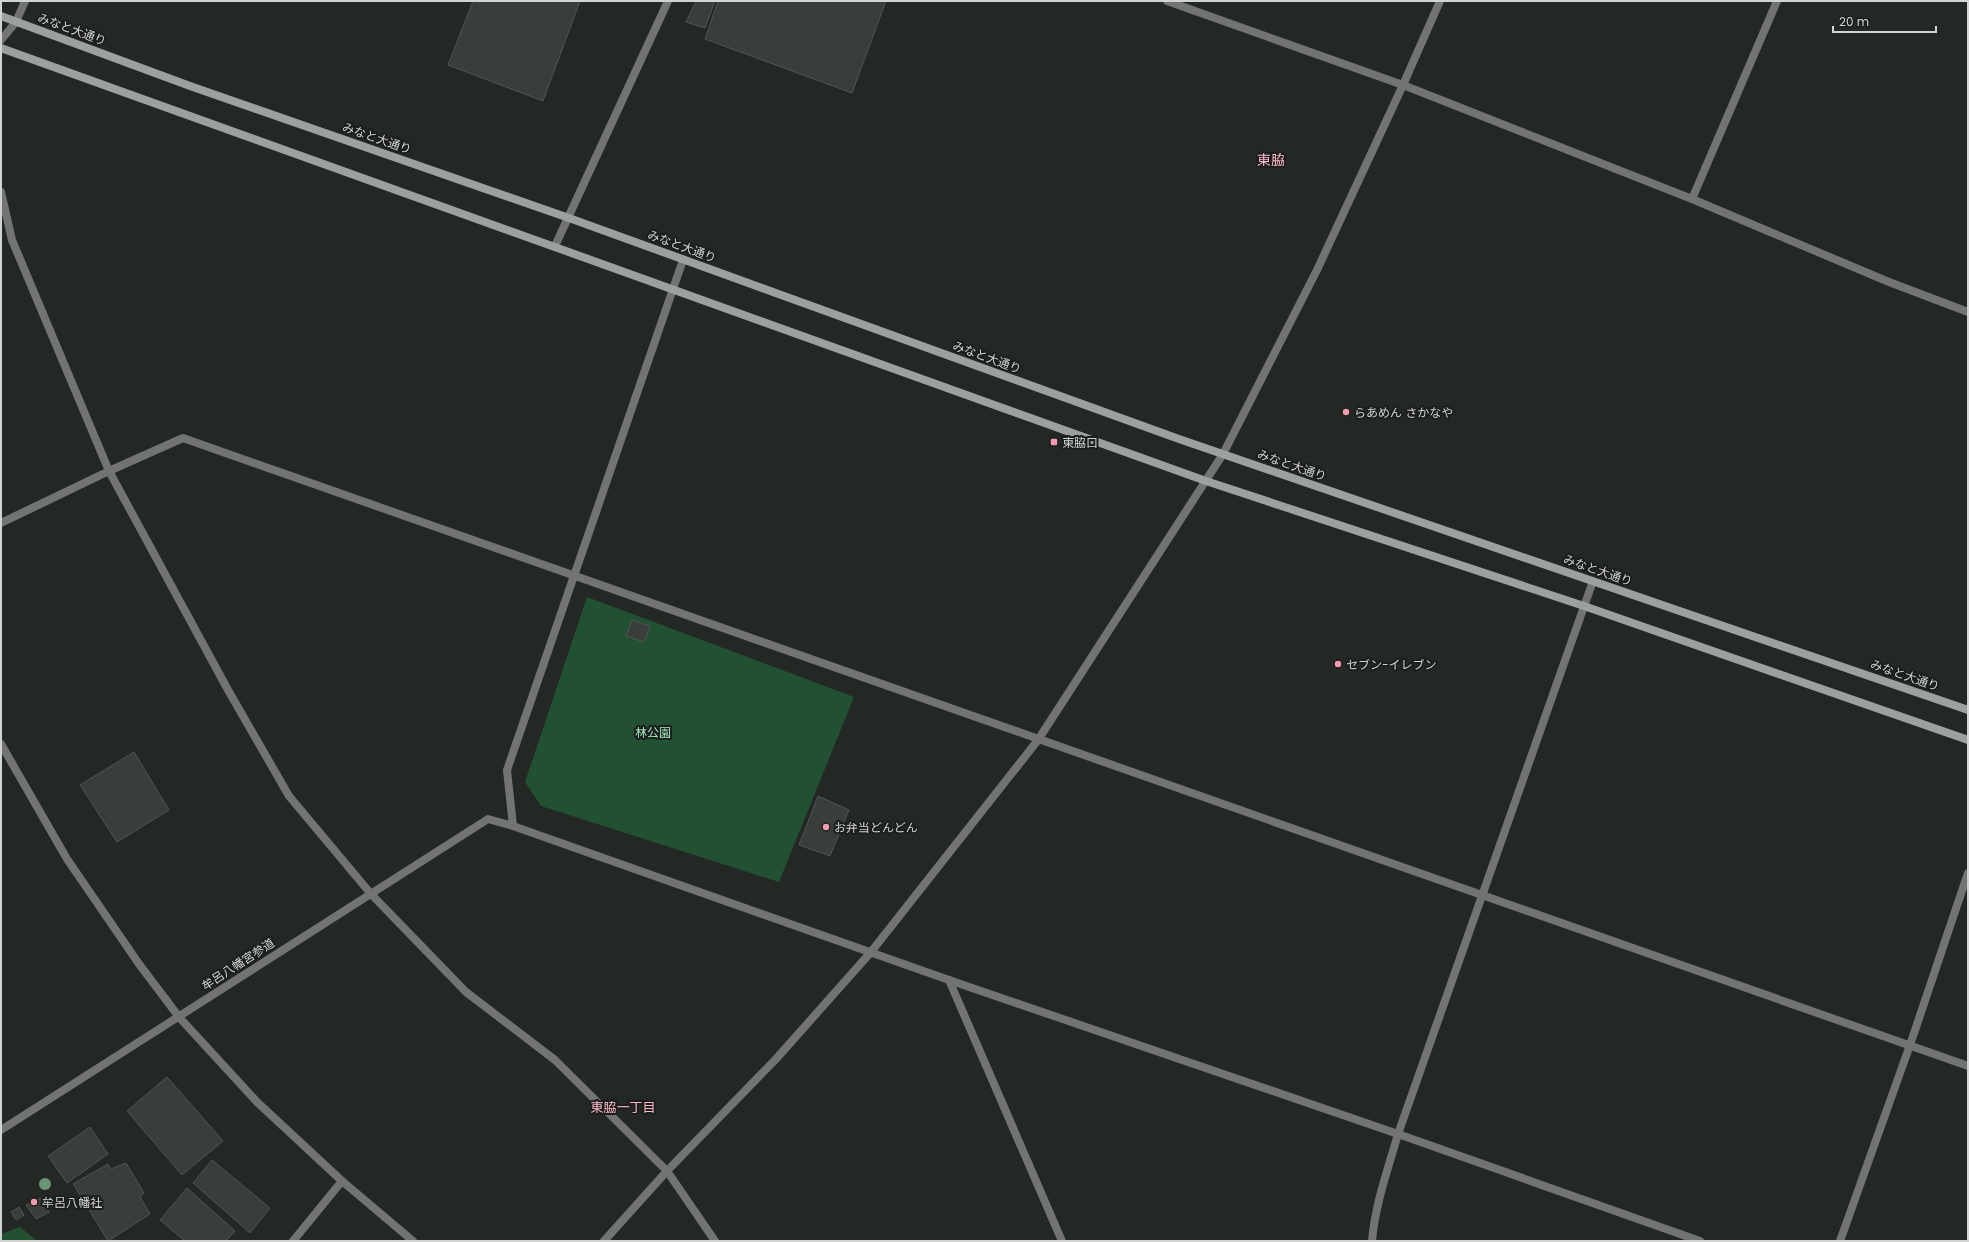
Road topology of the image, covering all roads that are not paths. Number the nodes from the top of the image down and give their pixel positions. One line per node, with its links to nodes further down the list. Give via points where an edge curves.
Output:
1 (25, 1): 7 (street)
2 (668, 1): 13 (street)
3 (1167, 1): 10 (street)
4 (1440, 1): 10 (street)
5 (1777, 1): 12 (street)
6 (1, 16): 7 (main road, みなと大通り)
7 (16, 22): 8 (street); 13 (main road, みなと大通り, via 190,86)
8 (1, 40)
9 (1, 48): 14 (main road)
10 (1403, 84): 12 (street); 18 (street, via 1317,270)
11 (1, 192): 19 (street, via 12,240)
12 (1692, 199): 17 (street, via 1889,282)
13 (569, 218): 14 (street); 15 (main road, みなと大通り)
14 (555, 246): 16 (main road)
15 (683, 260): 16 (street); 18 (main road, みなと大通り)
16 (673, 289): 20 (main road); 22 (street)
17 (1968, 312)
18 (1223, 454): 20 (street); 23 (main road, みなと大通り)
19 (109, 471): 21 (street); 22 (street, via 183,438); 31 (street, via 228,690 289,796)
20 (1206, 481): 24 (main road); 26 (street)
21 (1, 524)
22 (575, 575): 26 (street); 29 (street, via 507,770)
23 (1593, 581): 24 (street); 25 (main road, みなと大通り)
24 (1584, 606): 27 (main road); 32 (street)
25 (1968, 710)
26 (1038, 740): 32 (street); 33 (street)
27 (1968, 740)
28 (1, 744): 35 (street, via 67,859)
29 (513, 826): 31 (street, 牟呂八幡宮参道, via 488,819); 33 (street)
30 (1968, 873): 36 (street)
31 (371, 894): 35 (street, 牟呂八幡宮参道); 40 (street, via 466,992 555,1060)
32 (1484, 895): 36 (street); 39 (street)
33 (870, 952): 34 (street); 40 (street, via 776,1059)
34 (949, 980): 39 (street); 46 (street)
35 (179, 1017): 38 (street, 牟呂八幡宮参道); 41 (street, via 257,1102)
36 (1910, 1045): 37 (street); 49 (street)
37 (1968, 1066)
38 (1, 1130)
39 (1398, 1134): 47 (street); 48 (street)
40 (667, 1172): 44 (street); 45 (street)
41 (342, 1181): 42 (street); 43 (street)
42 (293, 1241)
43 (413, 1241)
44 (604, 1241)
45 (714, 1241)
46 (1062, 1241)
47 (1372, 1241)
48 (1700, 1241)
49 (1840, 1241)

